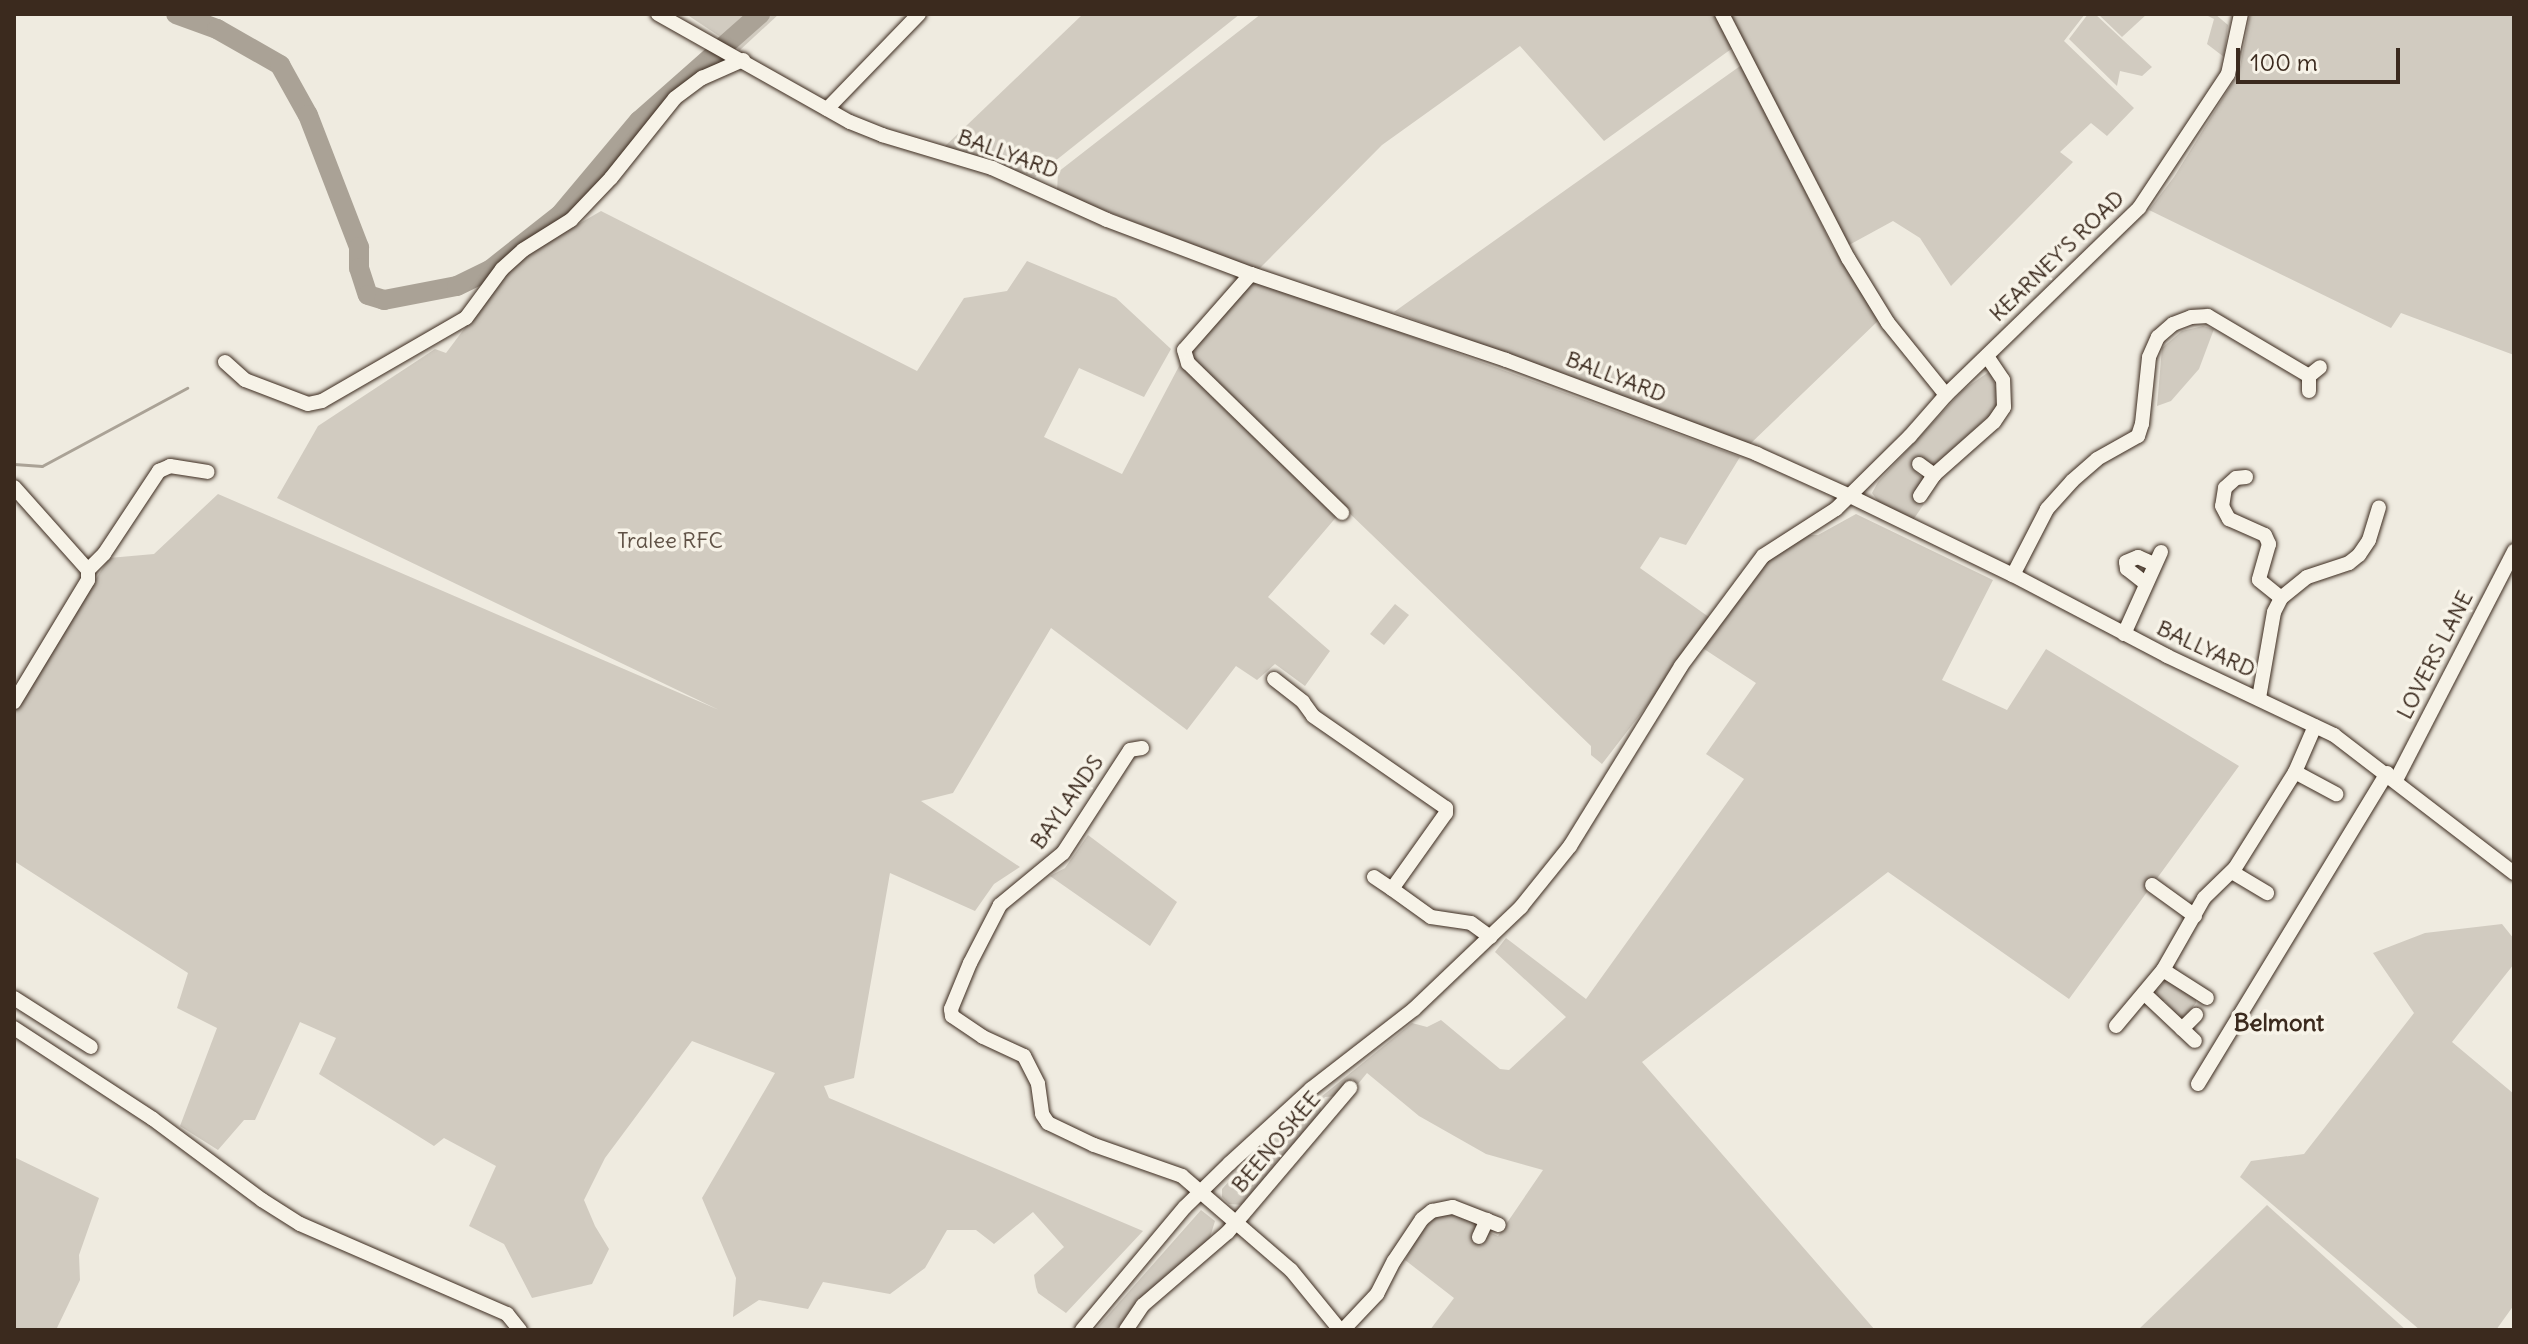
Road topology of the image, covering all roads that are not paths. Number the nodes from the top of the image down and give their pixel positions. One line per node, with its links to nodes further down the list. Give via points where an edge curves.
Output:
1 (658, 14): 5 (street, BALLYARD)
2 (919, 14): 6 (street)
3 (1722, 14): 11 (street, via 1854,269 1888,323)
4 (2241, 14): 8 (street, KEARNEY'S ROAD, via 2232,66 2159,184)
5 (737, 57): 6 (street, BALLYARD); 9 (street, via 675,98 601,189 571,220 502,269 466,318 322,401 308,404 245,380)
6 (827, 109): 7 (street, BALLYARD, via 882,135 992,168 1107,220)
7 (1251, 274): 17 (street, BALLYARD, via 1506,360 1757,454); 20 (street, via 1184,350 1188,363)
8 (1987, 356): 11 (street, KEARNEY'S ROAD); 14 (street, via 2003,380 2004,407)
9 (225, 362)
10 (2313, 378): 23 (street, via 2208,316 2173,324 2158,337 2149,357 2138,436 2097,459 2063,491 2047,509)
11 (1946, 395): 17 (street, KEARNEY'S ROAD)
12 (1919, 464): 14 (street)
13 (208, 472): 22 (street, via 170,466 159,471)
14 (1934, 475): 18 (street)
15 (2246, 477): 25 (street, via 2225,488 2222,506 2229,519 2265,535 2269,544 2259,580)
16 (14, 487): 22 (street)
17 (1850, 496): 23 (street, BALLYARD); 42 (street, KEARNEY'S ROAD, via 1763,556 1739,585 1681,666 1570,846)
18 (1920, 496)
19 (2384, 512): 25 (street, via 2359,555 2307,577)
20 (1342, 513)
21 (2514, 551): 33 (street, LOVERS LANE)
22 (88, 570): 29 (street, via 88,580)
23 (2013, 575): 26 (street, BALLYARD)
24 (2145, 583): 24 (street, via 2127,569 2126,562 2158,558); 26 (street)
25 (2281, 598): 28 (street)
26 (2124, 634): 28 (street, BALLYARD)
27 (1274, 679): 39 (street, via 1313,716 1446,808)
28 (2259, 698): 30 (street, BALLYARD)
29 (14, 702)
30 (2315, 726): 32 (street); 33 (street, BALLYARD)
31 (1142, 748): 55 (street, BAYLANDS, via 1130,750 1063,853 1000,905 951,1009 964,1026 1024,1056 1048,1123 1182,1176)
32 (2295, 772): 34 (street); 35 (street)
33 (2392, 776): 36 (street, BALLYARD); 53 (street, LOVERS LANE)
34 (2336, 794)
35 (2232, 872): 40 (street); 41 (street, via 2204,898)
36 (2514, 873)
37 (1374, 877): 39 (street)
38 (2152, 885): 41 (street)
39 (1392, 889): 42 (street, via 1431,917 1471,923)
40 (2267, 893)
41 (2195, 916): 43 (street)
42 (1490, 937): 55 (street, KEARNEY'S ROAD)
43 (2163, 970): 44 (street); 46 (street)
44 (2146, 995): 48 (street); 50 (street)
45 (14, 998): 52 (street)
46 (2207, 998)
47 (2196, 1015): 50 (street)
48 (2116, 1026)
49 (14, 1028): 58 (street, via 300,1224 507,1314)
50 (2182, 1029): 51 (street)
51 (2195, 1041)
52 (91, 1047)
53 (2198, 1084)
54 (1350, 1088): 56 (street, BEENOSKEE)
55 (1201, 1191): 56 (street, BEENOSKEE); 59 (street, KEARNEY'S ROAD)
56 (1236, 1224): 60 (street, BEENOSKEE, via 1143,1305); 61 (street, BEENOSKEE, via 1291,1270)
57 (1479, 1237): 61 (street, BEENOSKEE, via 1493,1222 1453,1207 1432,1211 1394,1261 1377,1294)
58 (520, 1330)
59 (1082, 1330)
60 (1126, 1330)
61 (1342, 1330)

